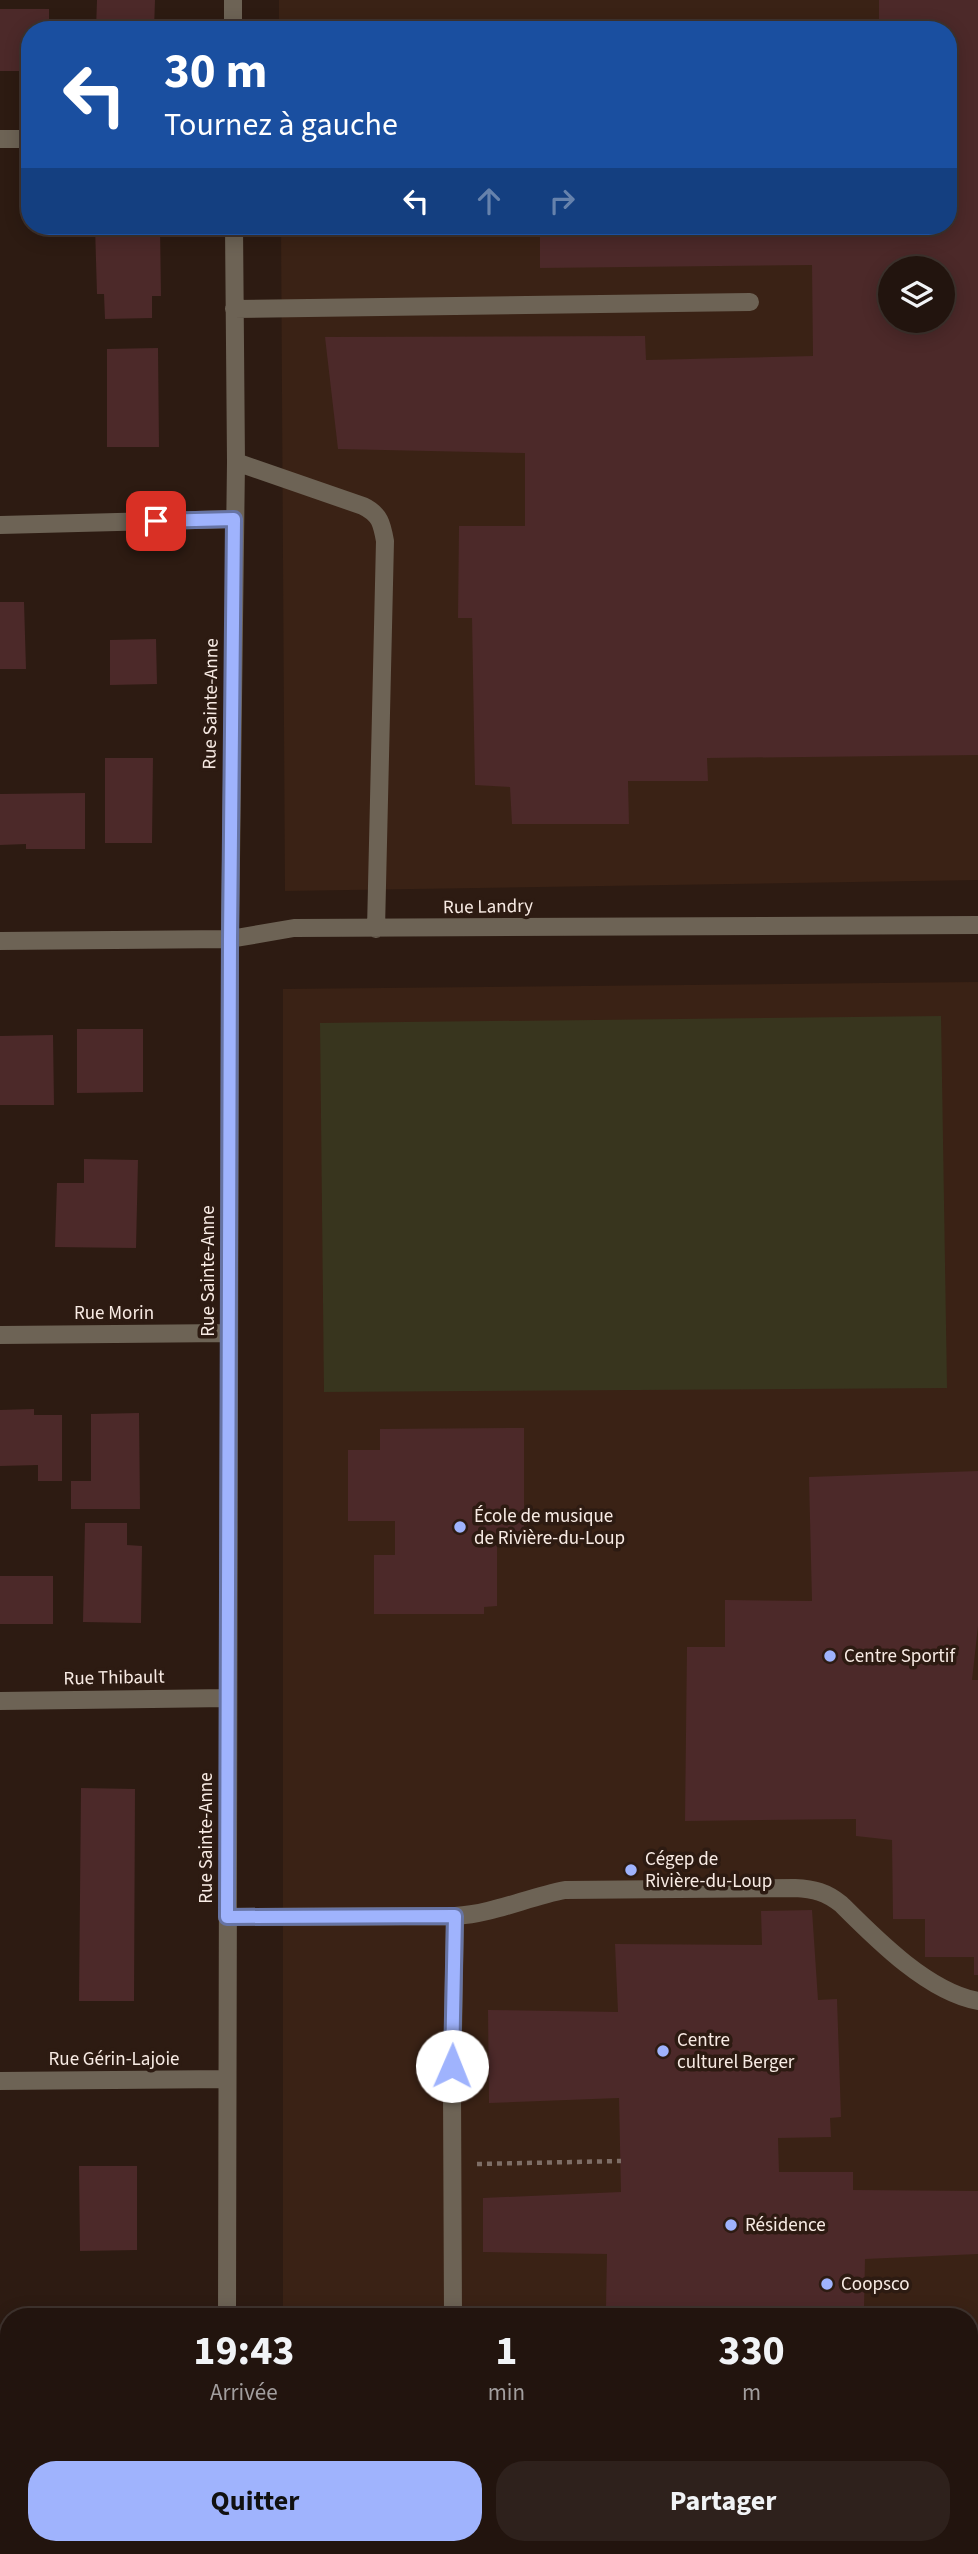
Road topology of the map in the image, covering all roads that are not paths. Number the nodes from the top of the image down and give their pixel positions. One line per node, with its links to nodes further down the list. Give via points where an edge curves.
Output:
1 (233, 0): 2 (street)
2 (233, 21)
3 (0, 139): 4 (street)
4 (21, 139)
5 (234, 235): 7 (street, Rue Sainte-Anne)
6 (750, 302): 7 (street)
7 (234, 309): 8 (street, Rue Sainte-Anne)
8 (236, 462): 9 (street, Rue Sainte-Anne); 12 (street, via 363,506 381,520 385,541)
9 (234, 519): 10 (street); 13 (street, Rue Sainte-Anne)
10 (0, 525)
11 (978, 925): 12 (street, Rue Landry)
12 (376, 929): 13 (street, Rue Landry, via 294,928)
13 (230, 939): 14 (street, Rue Landry); 15 (street, Rue Sainte-Anne)
14 (0, 941)
15 (229, 1333): 16 (street, Rue Morin); 17 (street, Rue Sainte-Anne)
16 (0, 1335)
17 (228, 1698): 18 (street, Rue Thibault); 20 (street, Rue Sainte-Anne)
18 (0, 1701)
19 (455, 1916): 20 (street); 21 (street, via 475,1915 565,1890 815,1889 830,1895 918,1972 950,1992); 25 (street)
20 (227, 1917): 22 (street, Rue Sainte-Anne)
21 (978, 2001)
22 (228, 2080): 23 (street, Rue Gérin-Lajoie); 24 (street, Rue Sainte-Anne)
23 (0, 2081)
24 (227, 2308)
25 (453, 2308)

